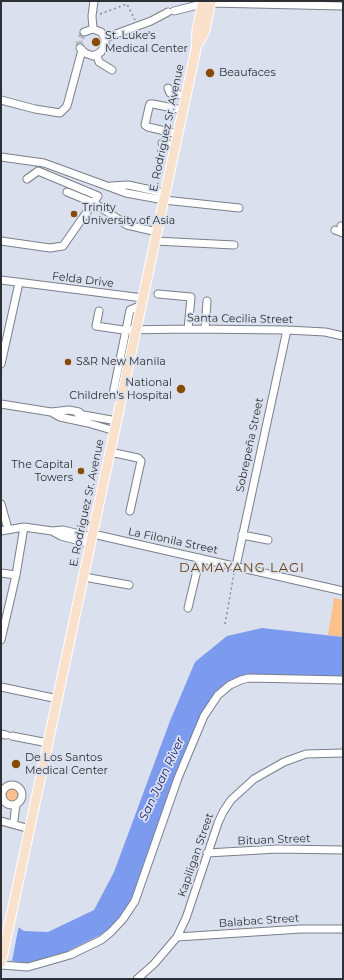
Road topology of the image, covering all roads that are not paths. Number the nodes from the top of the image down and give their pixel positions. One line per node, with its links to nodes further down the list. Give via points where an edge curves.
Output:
1 (94, 1): 6 (street)
2 (207, 4): 3 (street); 4 (street); 5 (main road, E. Rodriguez Sr. Avenue); 9 (main road, E. Rodriguez Sr. Avenue, via 204,31)
3 (190, 5): 5 (street); 8 (street)
4 (343, 6)
5 (200, 19): 9 (main road, E. Rodriguez Sr. Avenue)
6 (93, 29): 7 (street); 8 (street, via 101,32)
7 (84, 32)
8 (104, 38): 10 (street, via 104,48)
9 (196, 49): 13 (main road, E. Rodriguez Sr. Avenue)
10 (97, 55): 11 (street, via 99,62); 14 (street, via 89,55 81,49 67,106 60,114)
11 (112, 70)
12 (168, 88): 13 (street, via 170,93)
13 (186, 96): 15 (main road, E. Rodriguez Sr. Avenue)
14 (1, 100)
15 (183, 110): 16 (main road, E. Rodriguez Sr. Avenue); 16 (street, via 150,104 145,125)
16 (178, 134): 18 (main road, E. Rodriguez Sr. Avenue)
17 (162, 143): 18 (street)
18 (176, 146): 22 (main road, E. Rodriguez Sr. Avenue)
19 (1, 157): 22 (street, via 44,163 107,186 128,185)
20 (27, 179): 23 (street, via 38,171 98,196)
21 (67, 192): 23 (street)
22 (164, 196): 24 (street); 25 (main road, E. Rodriguez Sr. Avenue)
23 (94, 203): 25 (street, via 127,225); 26 (street, via 63,246 50,248)
24 (239, 208)
25 (156, 236): 27 (street); 32 (main road, E. Rodriguez Sr. Avenue)
26 (1, 241)
27 (234, 245)
28 (1, 280): 29 (street, Felda Drive)
29 (20, 283): 32 (street, Felda Drive); 40 (street)
30 (158, 294): 34 (street, via 191,297)
31 (208, 301): 35 (street)
32 (142, 302): 36 (street, via 130,310); 37 (main road, E. Rodriguez Sr. Avenue)
33 (99, 311): 36 (street, Santa Cecilia Street, via 96,326)
34 (188, 328): 35 (street, Santa Cecilia Street); 37 (street, Santa Cecilia Street)
35 (205, 329): 38 (street, Santa Cecilia Street)
36 (124, 330): 37 (street, Santa Cecilia Street); 41 (street, via 111,394)
37 (136, 330): 41 (main road, E. Rodriguez Sr. Avenue)
38 (287, 330): 39 (street, Santa Cecilia Street); 52 (street, Sobrepeña Street, via 255,460)
39 (343, 336)
40 (1, 364)
41 (121, 400): 45 (main road, E. Rodriguez Sr. Avenue)
42 (1, 404): 43 (street)
43 (51, 412): 44 (street, via 60,417); 44 (street, via 69,410 79,412)
44 (87, 418): 45 (street); 46 (street)
45 (117, 421): 46 (main road, E. Rodriguez Sr. Avenue)
46 (115, 431): 47 (main road, E. Rodriguez Sr. Avenue)
47 (110, 452): 49 (street, via 138,458 141,461); 53 (main road, E. Rodriguez Sr. Avenue)
48 (1, 504): 51 (street)
49 (130, 511)
50 (24, 527): 51 (street, La Filonila Street); 53 (street, La Filonila Street, via 63,530); 58 (street)
51 (4, 530)
52 (242, 535): 54 (street); 56 (street, Sobrepeña Street)
53 (92, 539): 55 (street, La Filonila Street); 59 (main road, E. Rodriguez Sr. Avenue)
54 (268, 540)
55 (200, 558): 56 (street, La Filonila Street); 62 (street)
56 (236, 566): 61 (street, La Filonila Street)
57 (1, 574): 58 (street)
58 (16, 574): 63 (street)
59 (84, 577): 60 (street); 66 (main road, E. Rodriguez Sr. Avenue)
60 (129, 585)
61 (343, 590)
62 (188, 608)
63 (1, 637)
64 (343, 680): 81 (street, via 249,678 230,685 218,695 204,716 178,778 135,901 123,919 101,940 70,955 28,967)
65 (1, 686): 66 (street)
66 (58, 699): 68 (main road, E. Rodriguez Sr. Avenue)
67 (6, 735): 68 (street)
68 (48, 743): 71 (main road, E. Rodriguez Sr. Avenue)
69 (343, 753): 78 (street, Kapiligan Street, via 306,754 284,762 254,779 231,800 223,812)
70 (22, 797): 71 (street); 72 (street); 72 (street, via 20,790 15,786 5,787 2,793 4,802)
71 (36, 800): 76 (main road, E. Rodriguez Sr. Avenue)
72 (15, 805): 75 (street)
73 (1, 816): 75 (street)
74 (1, 821): 75 (street)
75 (14, 822): 76 (street)
76 (30, 829): 81 (main road, E. Rodriguez Sr. Avenue)
77 (343, 850): 78 (street, Bituan Street, via 277,849)
78 (207, 853): 80 (street, Kapiligan Street, via 186,918)
79 (343, 929): 80 (street, Balabac Street, via 301,929)
80 (177, 937): 82 (street, Kapiligan Street)
81 (1, 962)
82 (137, 979)

